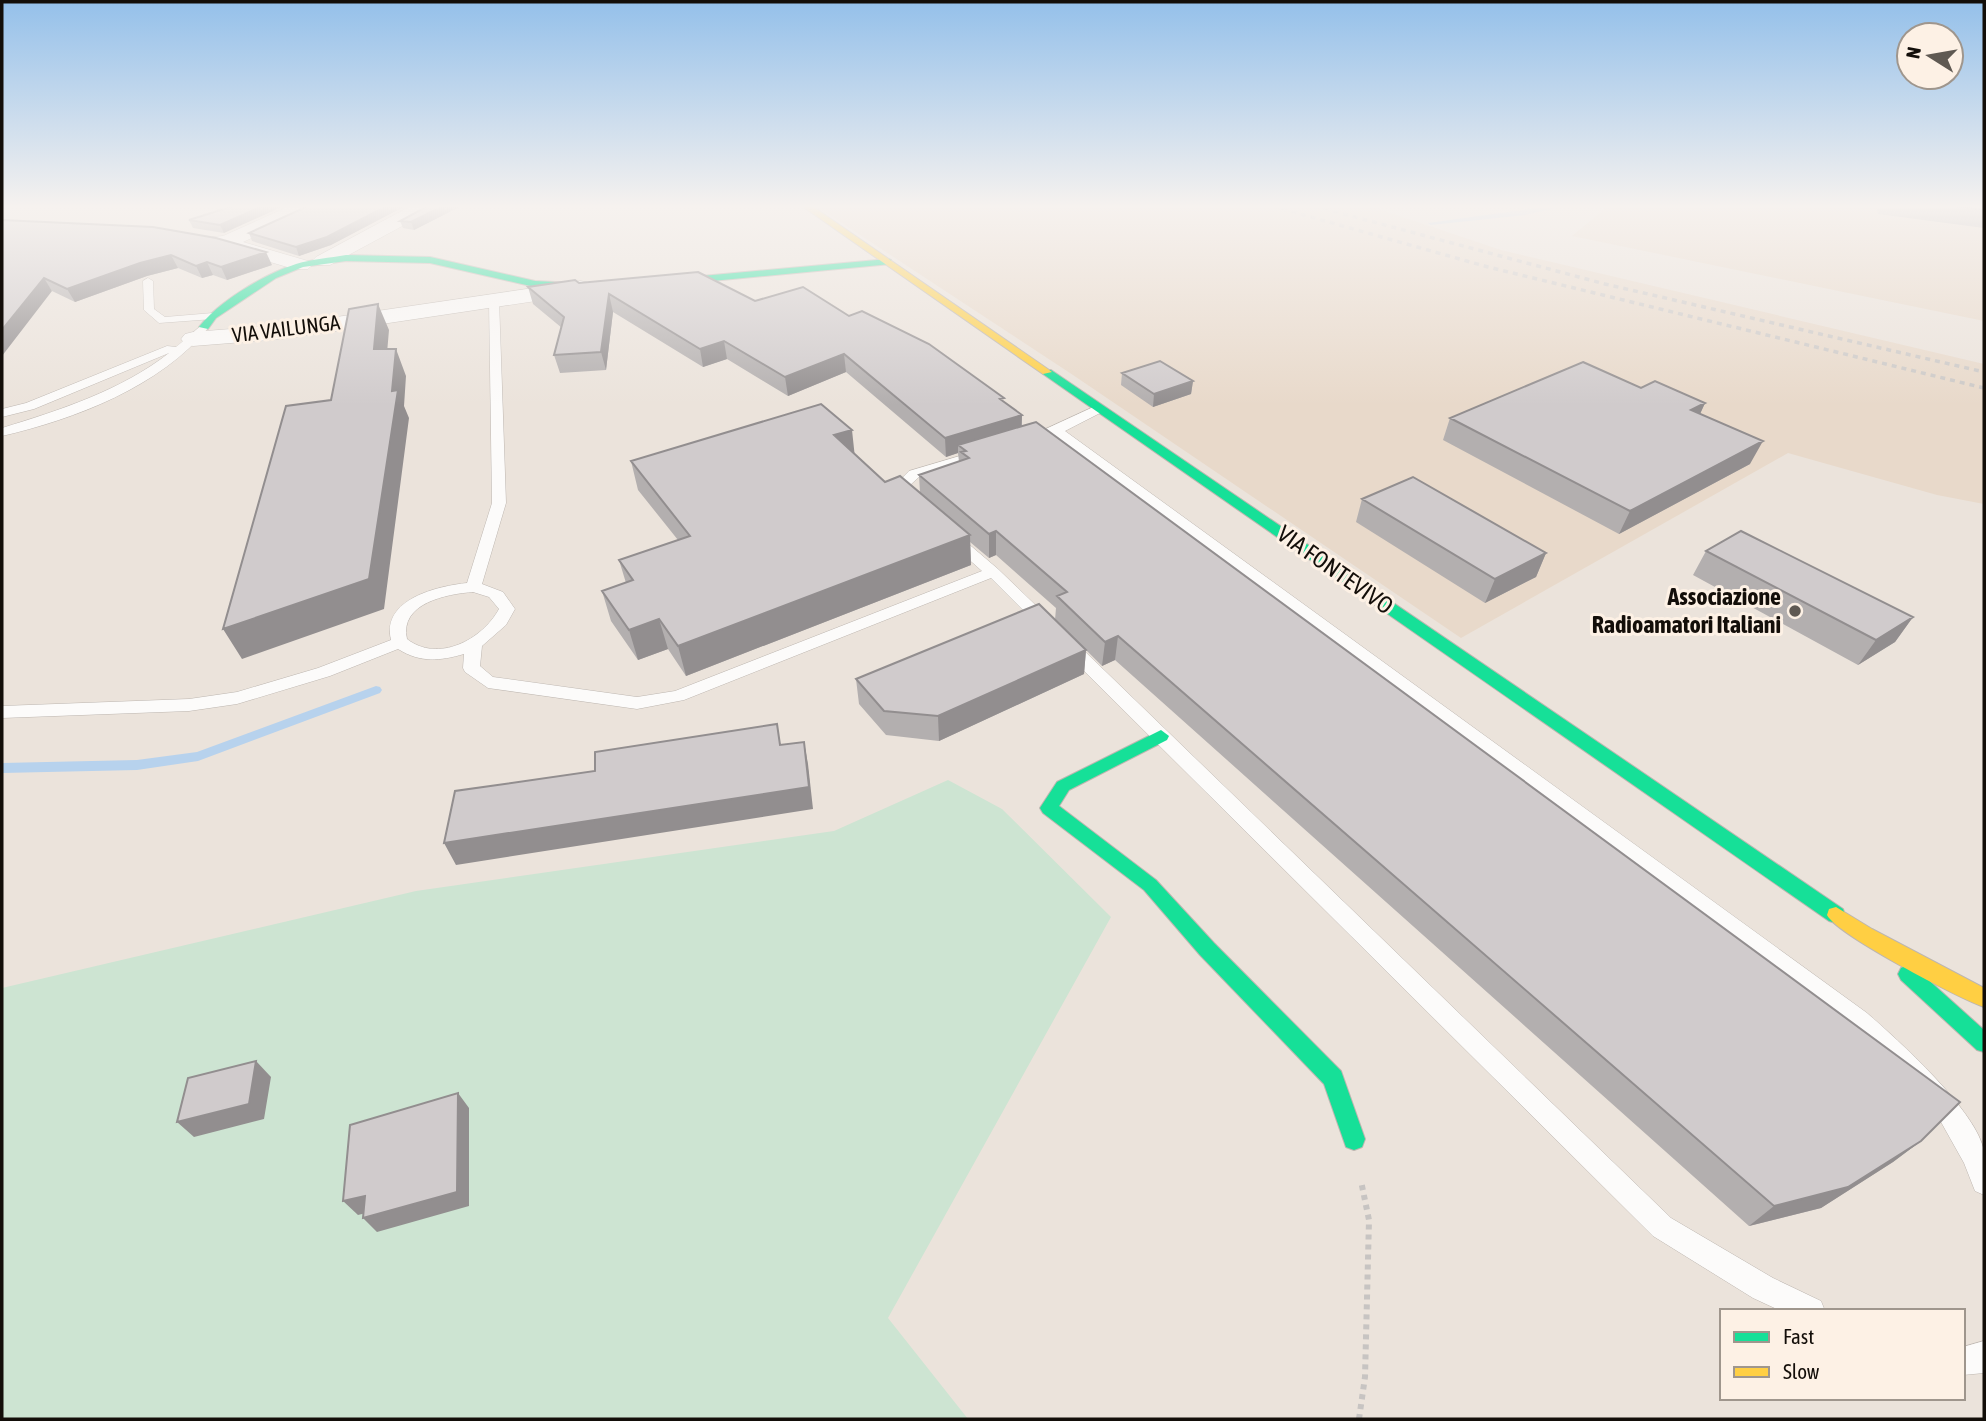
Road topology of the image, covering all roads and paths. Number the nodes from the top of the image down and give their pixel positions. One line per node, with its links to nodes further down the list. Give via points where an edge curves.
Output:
1 (282, 272): 10 (street, VIA VAILUNGA)
2 (484, 272): 8 (street, VIA VAILUNGA, via 535,284)
3 (775, 272): 6 (street)
4 (903, 272): 11 (street, VIA FONTEVIVO)
5 (148, 281): 10 (lane, via 149,310 163,321)
6 (648, 284)
7 (610, 286): 8 (street, VIA VAILUNGA)
8 (585, 287): 9 (street, VIA VAILUNGA)
9 (494, 300): 10 (street, VIA VAILUNGA, via 282,332); 16 (lane, via 499,503)
10 (203, 327): 12 (lane, via 62,394); 14 (lane, via 169,360 89,405)
11 (1101, 408): 13 (lane); 21 (street, VIA FONTEVIVO)
12 (2, 413)
13 (1056, 431): 15 (lane, via 914,474 902,485 905,497); 25 (lane, via 1859,1020 1911,1067 1949,1113 1977,1159)
14 (2, 432)
15 (993, 572): 18 (lane, via 678,696 637,703 488,682 471,668); 20 (lane)
16 (473, 587): 17 (lane, via 442,592 415,604 401,618 396,632); 18 (lane, via 503,597 507,609 491,634)
17 (400, 642): 18 (lane, via 431,654); 19 (lane, via 324,672 237,698 189,705)
18 (474, 644)
19 (2, 712)
20 (1161, 736): 24 (street, via 1063,786 1049,808 1150,885 1333,1078); 26 (lane, via 1662,1227)
21 (1865, 935): 22 (street, VIA FONTEVIVO); 23 (street, VIA FONTEVIVO)
22 (1984, 998)
23 (1984, 1043)
24 (1353, 1139): 29 (path, via 1369,1220 1365,1377)
25 (1984, 1182)
26 (1807, 1309)
27 (1984, 1355): 28 (lane, via 1983,1359)
28 (1965, 1361)
29 (1359, 1419)

